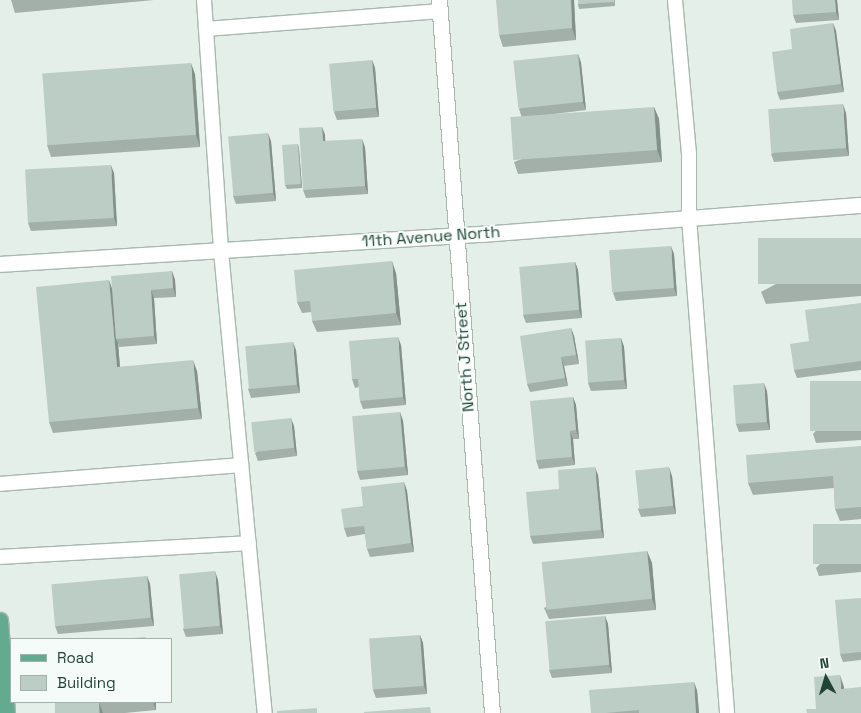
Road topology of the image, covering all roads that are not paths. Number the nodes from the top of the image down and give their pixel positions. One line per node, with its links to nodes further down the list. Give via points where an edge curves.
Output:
1 (204, 0): 4 (lane)
2 (675, 0): 6 (lane, via 689,154)
3 (440, 6): 4 (lane); 7 (street, North J Street)
4 (206, 29): 8 (lane)
5 (861, 206): 6 (street, 11th Avenue North)
6 (689, 218): 7 (street, 11th Avenue North); 18 (lane)
7 (456, 236): 8 (street, 11th Avenue North); 17 (street, North J Street)
8 (221, 251): 9 (street, 11th Avenue North); 10 (lane)
9 (0, 264)
10 (241, 465): 11 (lane); 12 (lane)
11 (0, 484)
12 (249, 543): 13 (lane); 16 (lane)
13 (0, 557)
14 (0, 620): 15 (main road)
15 (6, 713)
16 (264, 713)
17 (492, 713)
18 (727, 713)

